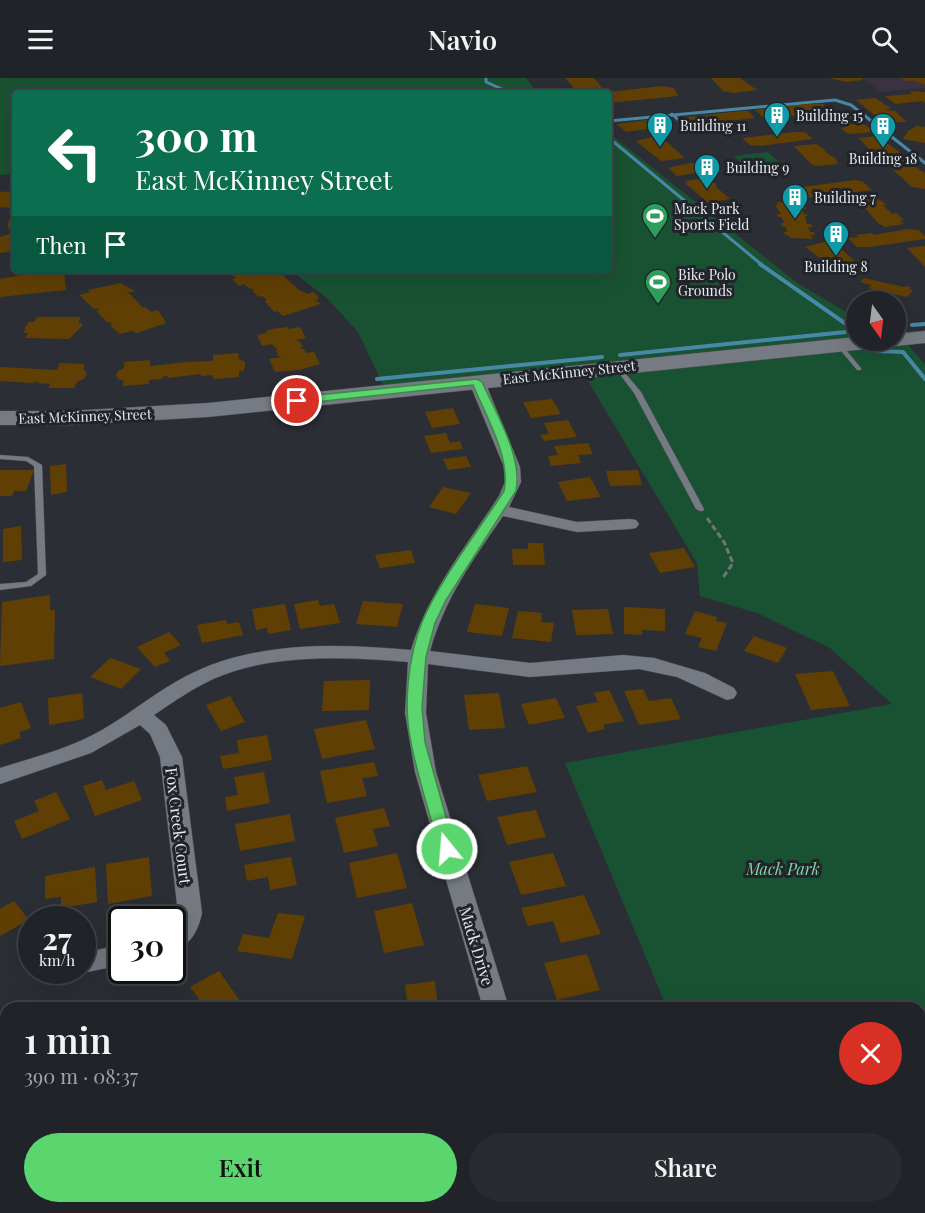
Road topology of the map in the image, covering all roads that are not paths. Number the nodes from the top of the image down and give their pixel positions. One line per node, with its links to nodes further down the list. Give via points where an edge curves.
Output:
1 (925, 337): 2 (main road)
2 (906, 339)
3 (846, 344): 4 (main road, East McKinney Street)
4 (839, 345): 5 (main road, East McKinney Street); 6 (lane)
5 (618, 368): 7 (main road, East McKinney Street); 10 (lane, via 637,392)
6 (859, 369)
7 (477, 382): 8 (main road, East McKinney Street, via 160,414); 11 (street, Mack Drive, via 513,472 510,491)
8 (0, 418)
9 (0, 457): 13 (lane, via 28,459 39,465 42,575 28,584)
10 (700, 509)
11 (499, 510): 12 (street, via 567,526); 14 (street, Mack Drive, via 440,600 428,623)
12 (630, 524)
13 (0, 586)
14 (419, 657): 15 (street, via 528,670 651,663 691,673); 16 (street, via 337,652 233,665 190,681); 19 (street, Mack Drive, via 414,707 422,761)
15 (727, 693)
16 (140, 715): 17 (street, via 88,746); 18 (street, Fox Creek Court, via 159,730 171,757 190,913)
17 (0, 776)
18 (186, 929)
19 (494, 1002)

